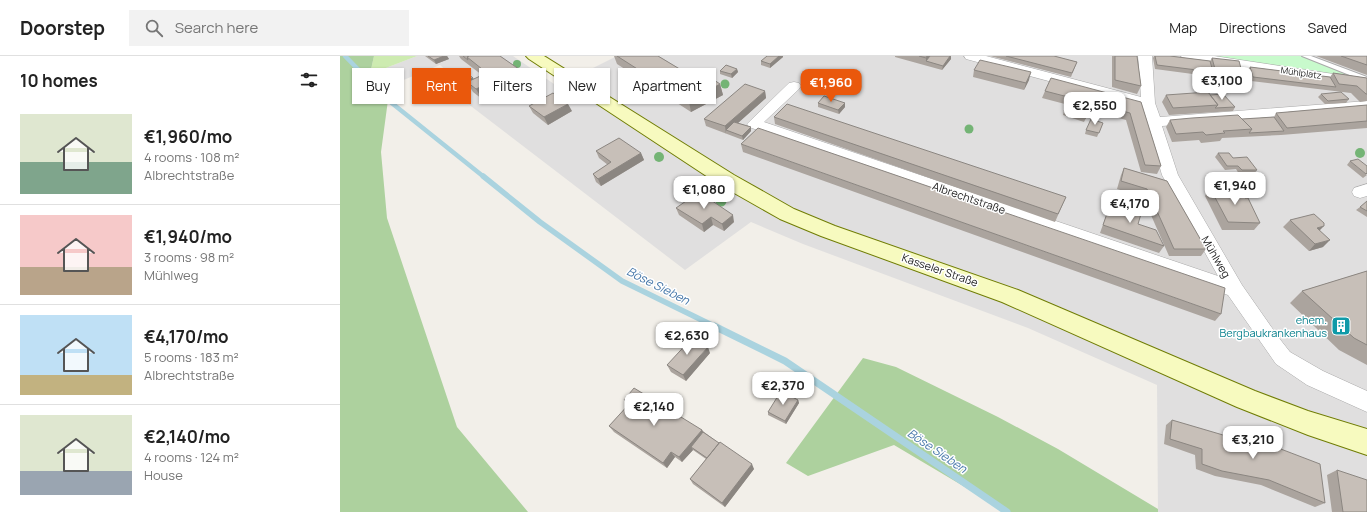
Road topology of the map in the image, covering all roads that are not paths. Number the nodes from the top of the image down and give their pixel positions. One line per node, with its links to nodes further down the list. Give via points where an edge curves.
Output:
1 (534, 56): 13 (main road, Kasseler Straße, via 787,214 835,234 1004,293 1263,406 1314,426)
2 (971, 56): 8 (street)
3 (1145, 56): 8 (street, Mühlweg)
4 (1188, 56): 6 (street, Mühlplatz)
5 (1305, 56): 6 (lane, Mühlplatz)
6 (1367, 81)
7 (794, 86): 11 (street, Albrechtstraße, via 754,124)
8 (1148, 103): 10 (street, Mühlweg)
9 (1367, 106): 10 (street)
10 (1152, 122): 11 (street, Mühlweg, via 1173,182)
11 (1235, 290): 12 (street, Mühlweg, via 1283,358 1315,378)
12 (1367, 402)
13 (1367, 442)

